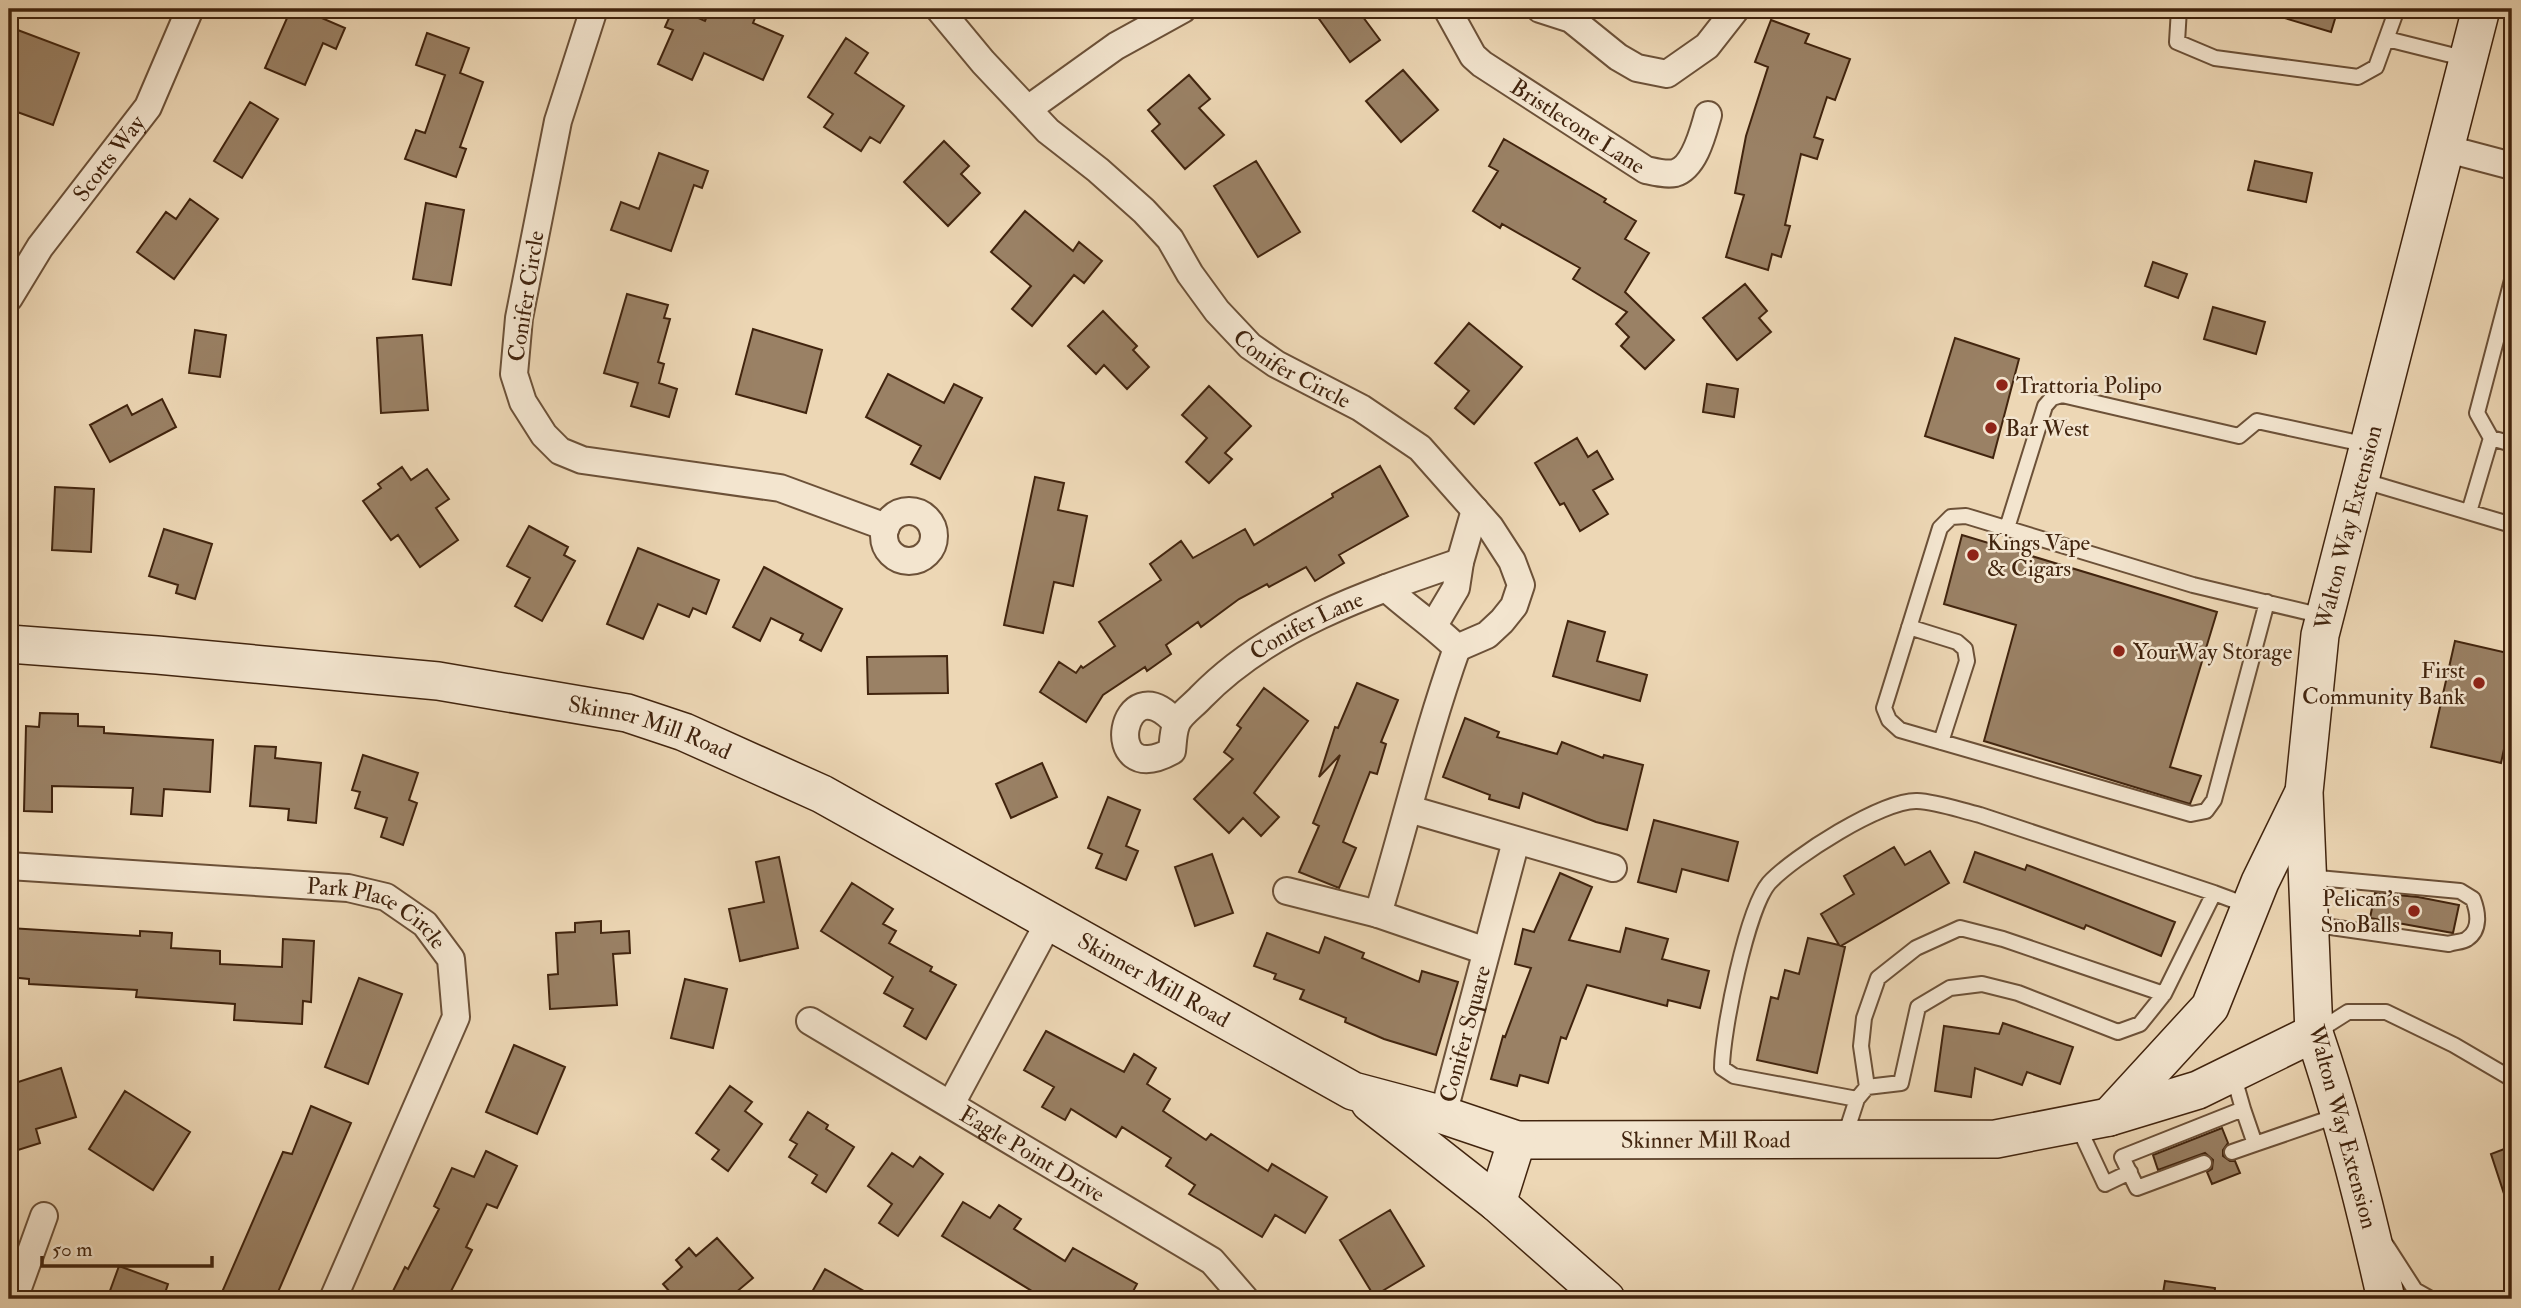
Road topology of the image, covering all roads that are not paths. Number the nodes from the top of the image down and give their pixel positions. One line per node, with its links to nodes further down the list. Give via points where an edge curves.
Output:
1 (190, 9): 18 (street, Scotts Way, via 148,107 40,247)
2 (594, 9): 26 (street, Conifer Circle, via 558,121 519,318 514,374 523,402 560,451 583,460 780,488)
3 (939, 9): 13 (street, Conifer Circle)
4 (1183, 9): 13 (street, via 1116,46)
5 (1447, 9): 14 (street, Bristlecone Lane, via 1482,64 1646,170 1673,173 1682,169 1695,151)
6 (1540, 9): 7 (street, via 1571,19 1637,68 1667,74 1707,46)
7 (1736, 9)
8 (2179, 9): 11 (lane, via 2177,42 2215,58 2358,77 2376,67)
9 (2397, 9): 11 (lane)
10 (2481, 9): 12 (street, Walton Way Extension)
11 (2387, 39): 12 (lane)
12 (2467, 59): 15 (street, Walton Way Extension)
13 (1028, 109): 23 (street, Conifer Circle, via 1144,211 1170,239 1217,311 1250,346 1361,408 1420,449)
14 (1708, 115)
15 (2444, 148): 16 (street); 21 (street, Walton Way Extension)
16 (2512, 166)
17 (2512, 280): 19 (lane, via 2477,413)
18 (9, 298)
19 (2491, 438): 20 (lane); 24 (lane)
20 (2512, 444)
21 (2368, 445): 22 (street, Walton Way Extension); 27 (lane, via 2257,421 2239,436 2062,395 2045,406)
22 (2359, 480): 24 (lane); 31 (street, Walton Way Extension)
23 (1475, 510): 28 (street); 35 (street, Conifer Circle, via 1512,561 1521,585 1514,606 1502,621 1487,635)
24 (2469, 512): 25 (lane)
25 (2512, 525)
26 (886, 527)
27 (2007, 528): 30 (lane, via 2193,585); 33 (lane, via 1966,516 1951,517 1940,528)
28 (1460, 562): 29 (street, Conifer Lane); 32 (street, via 1456,588)
29 (1386, 588): 32 (street); 36 (street, Conifer Lane, via 1330,611 1245,658)
30 (2267, 602): 31 (lane); 37 (lane, via 2214,800 2206,811 2191,814)
31 (2324, 617): 38 (street, Walton Way Extension)
32 (1434, 625): 35 (street)
33 (1909, 627): 37 (lane, via 1884,708 1900,730); 37 (lane, via 1957,642 1965,649 1967,661)
34 (9, 644): 48 (street, Skinner Mill Road, via 438,681 627,713 684,732 822,794)
35 (1457, 648): 39 (street)
36 (1176, 723)
37 (1941, 742)
38 (2304, 792): 43 (street, Walton Way Extension); 46 (street)
39 (1409, 809): 40 (street); 47 (street)
40 (1516, 841): 42 (street); 50 (street, Conifer Square)
41 (9, 866): 74 (street, Park Place Circle, via 348,888 386,897 425,924 451,959 456,1017)
42 (1613, 868)
43 (2307, 877): 49 (street, Walton Way Extension); 49 (lane, via 2459,891 2473,899 2478,919 2467,939 2449,944)
44 (1287, 891): 47 (street, Conifer Square)
45 (2214, 893): 46 (lane); 51 (lane); 58 (lane, via 1944,805 1915,801 1885,808 1834,835 1769,884 1752,913 1722,1045 1722,1068 1734,1076)
46 (2250, 907): 63 (street, via 2210,1007)
47 (1378, 914): 50 (street, Conifer Square)
48 (1049, 922): 57 (street, Skinner Mill Road); 59 (street)
49 (2309, 924): 53 (street, Walton Way Extension)
50 (1486, 951): 61 (street, Conifer Square)
51 (2164, 994): 56 (lane, via 2140,1024 2118,1032 2018,993 1982,984 1950,988 1918,1007 1901,1083); 56 (lane, via 1960,928 1916,948 1878,978 1864,1018 1861,1046)
52 (810, 1021): 59 (street, Eagle Point Drive)
53 (2314, 1033): 54 (street, Skinner Mill Road); 55 (lane, via 2348,1012 2386,1012); 62 (street, Walton Way Extension)
54 (2233, 1074): 60 (lane); 63 (street, Skinner Mill Road, via 2198,1090)
55 (2512, 1079)
56 (1867, 1087): 58 (lane)
57 (1353, 1091): 61 (street, Skinner Mill Road); 70 (street)
58 (1857, 1099): 64 (lane)
59 (951, 1104): 75 (street, Eagle Point Drive, via 1212,1261)
60 (2243, 1109): 66 (lane); 69 (lane, via 2122,1157)
61 (1443, 1115): 65 (street, Skinner Mill Road)
62 (2339, 1115): 66 (lane); 71 (street, Walton Way Extension)
63 (2093, 1120): 64 (street, Skinner Mill Road, via 1996,1139); 69 (lane, via 2105,1184)
64 (1844, 1139): 65 (street, Skinner Mill Road)
65 (1517, 1140): 70 (street)
66 (2255, 1144): 67 (lane)
67 (2232, 1152)
68 (2204, 1163): 69 (lane, via 2137,1188)
69 (2130, 1172)
70 (1497, 1203): 76 (street)
71 (2367, 1215): 77 (street, Walton Way Extension); 78 (lane, via 2415,1290)
72 (44, 1216): 73 (street)
73 (14, 1299)
74 (333, 1299)
75 (1245, 1299)
76 (1606, 1299)
77 (2386, 1299)
78 (2431, 1299)

